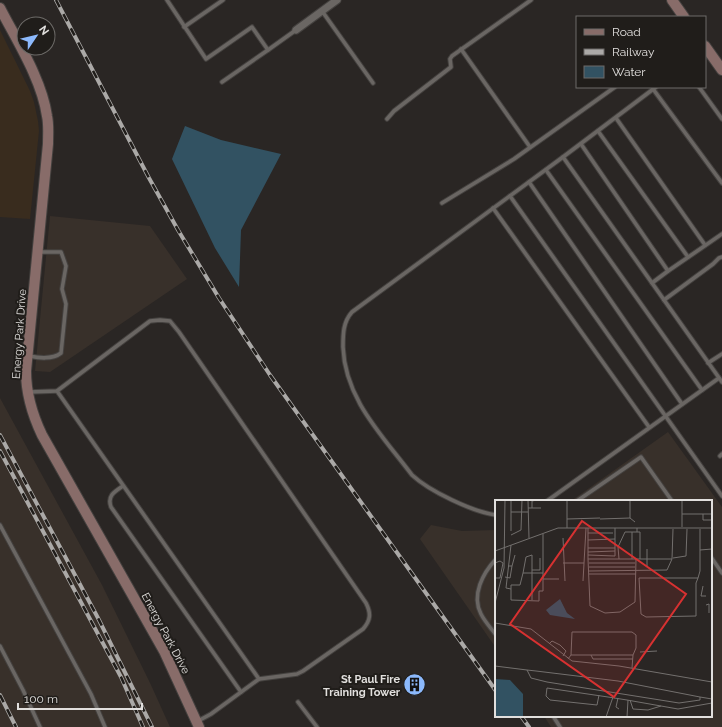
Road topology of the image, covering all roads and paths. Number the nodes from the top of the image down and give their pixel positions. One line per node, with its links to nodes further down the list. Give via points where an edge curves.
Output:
1 (167, 0): 9 (lane)
2 (223, 0): 9 (lane)
3 (337, 0): 7 (street)
4 (531, 0): 11 (lane)
5 (672, 0): 8 (street)
6 (0, 8): 35 (street, Energy Park Drive, via 38,85 48,117)
7 (322, 11): 10 (street); 16 (lane)
8 (683, 16)
9 (184, 27): 13 (lane, via 206,59 252,27)
10 (296, 30): 13 (lane)
11 (461, 49): 21 (lane, via 450,59 451,67); 25 (lane)
12 (706, 49): 14 (street)
13 (268, 50): 15 (lane)
14 (722, 70)
15 (222, 82)
16 (374, 83)
17 (614, 88): 25 (lane)
18 (655, 88): 20 (lane); 29 (lane)
19 (700, 88): 22 (lane)
20 (616, 118): 23 (lane); 34 (lane)
21 (387, 119)
22 (722, 119)
23 (598, 131): 24 (lane); 36 (lane)
24 (581, 144): 26 (lane); 38 (lane)
25 (530, 147): 31 (lane)
26 (563, 157): 27 (lane); 39 (lane)
27 (546, 170): 28 (lane); 46 (lane)
28 (528, 182): 30 (lane); 49 (lane)
29 (722, 183)
30 (510, 196): 32 (lane); 50 (lane)
31 (442, 203)
32 (493, 208): 51 (lane); 57 (lane, via 352,312 346,321 343,338 348,378 359,403 412,475 419,482 456,501)
33 (722, 234): 34 (lane)
34 (705, 245): 36 (lane)
35 (38, 252): 42 (street, Energy Park Drive); 42 (lane, via 61,252 66,266 62,289 66,304 61,353 42,358)
36 (688, 257): 38 (lane)
37 (722, 257): 40 (lane)
38 (668, 271): 39 (lane)
39 (652, 283): 40 (lane)
40 (664, 300): 43 (lane)
41 (722, 354): 43 (lane)
42 (28, 356): 48 (street, Energy Park Drive)
43 (708, 363): 44 (lane)
44 (719, 378): 45 (lane); 46 (lane)
45 (722, 382)
46 (702, 390): 49 (lane)
47 (57, 391): 48 (lane); 52 (lane); 64 (lane, via 150,321 170,320 180,332 370,612 368,623 363,629 303,671)
48 (28, 392): 68 (street, Energy Park Drive, via 32,414 42,435 164,651)
49 (682, 404): 50 (lane)
50 (665, 416): 51 (lane); 53 (lane)
51 (649, 427): 54 (lane)
52 (123, 486): 64 (lane); 65 (lane, via 110,497 111,507)
53 (721, 493)
54 (548, 500)
55 (578, 500): 56 (lane, via 641,457)
56 (671, 500)
57 (495, 515)
58 (0, 526): 70 (lane, via 91,694)
59 (712, 558): 61 (lane)
60 (495, 560): 62 (lane, via 487,569 480,584 478,604 481,614)
61 (722, 573)
62 (495, 634)
63 (0, 646): 69 (lane)
64 (259, 679): 65 (lane)
65 (241, 692): 68 (lane)
66 (298, 702): 71 (lane)
67 (554, 717): 72 (lane)
68 (198, 724)
69 (40, 727)
70 (106, 727)
71 (317, 727)
72 (560, 727)

